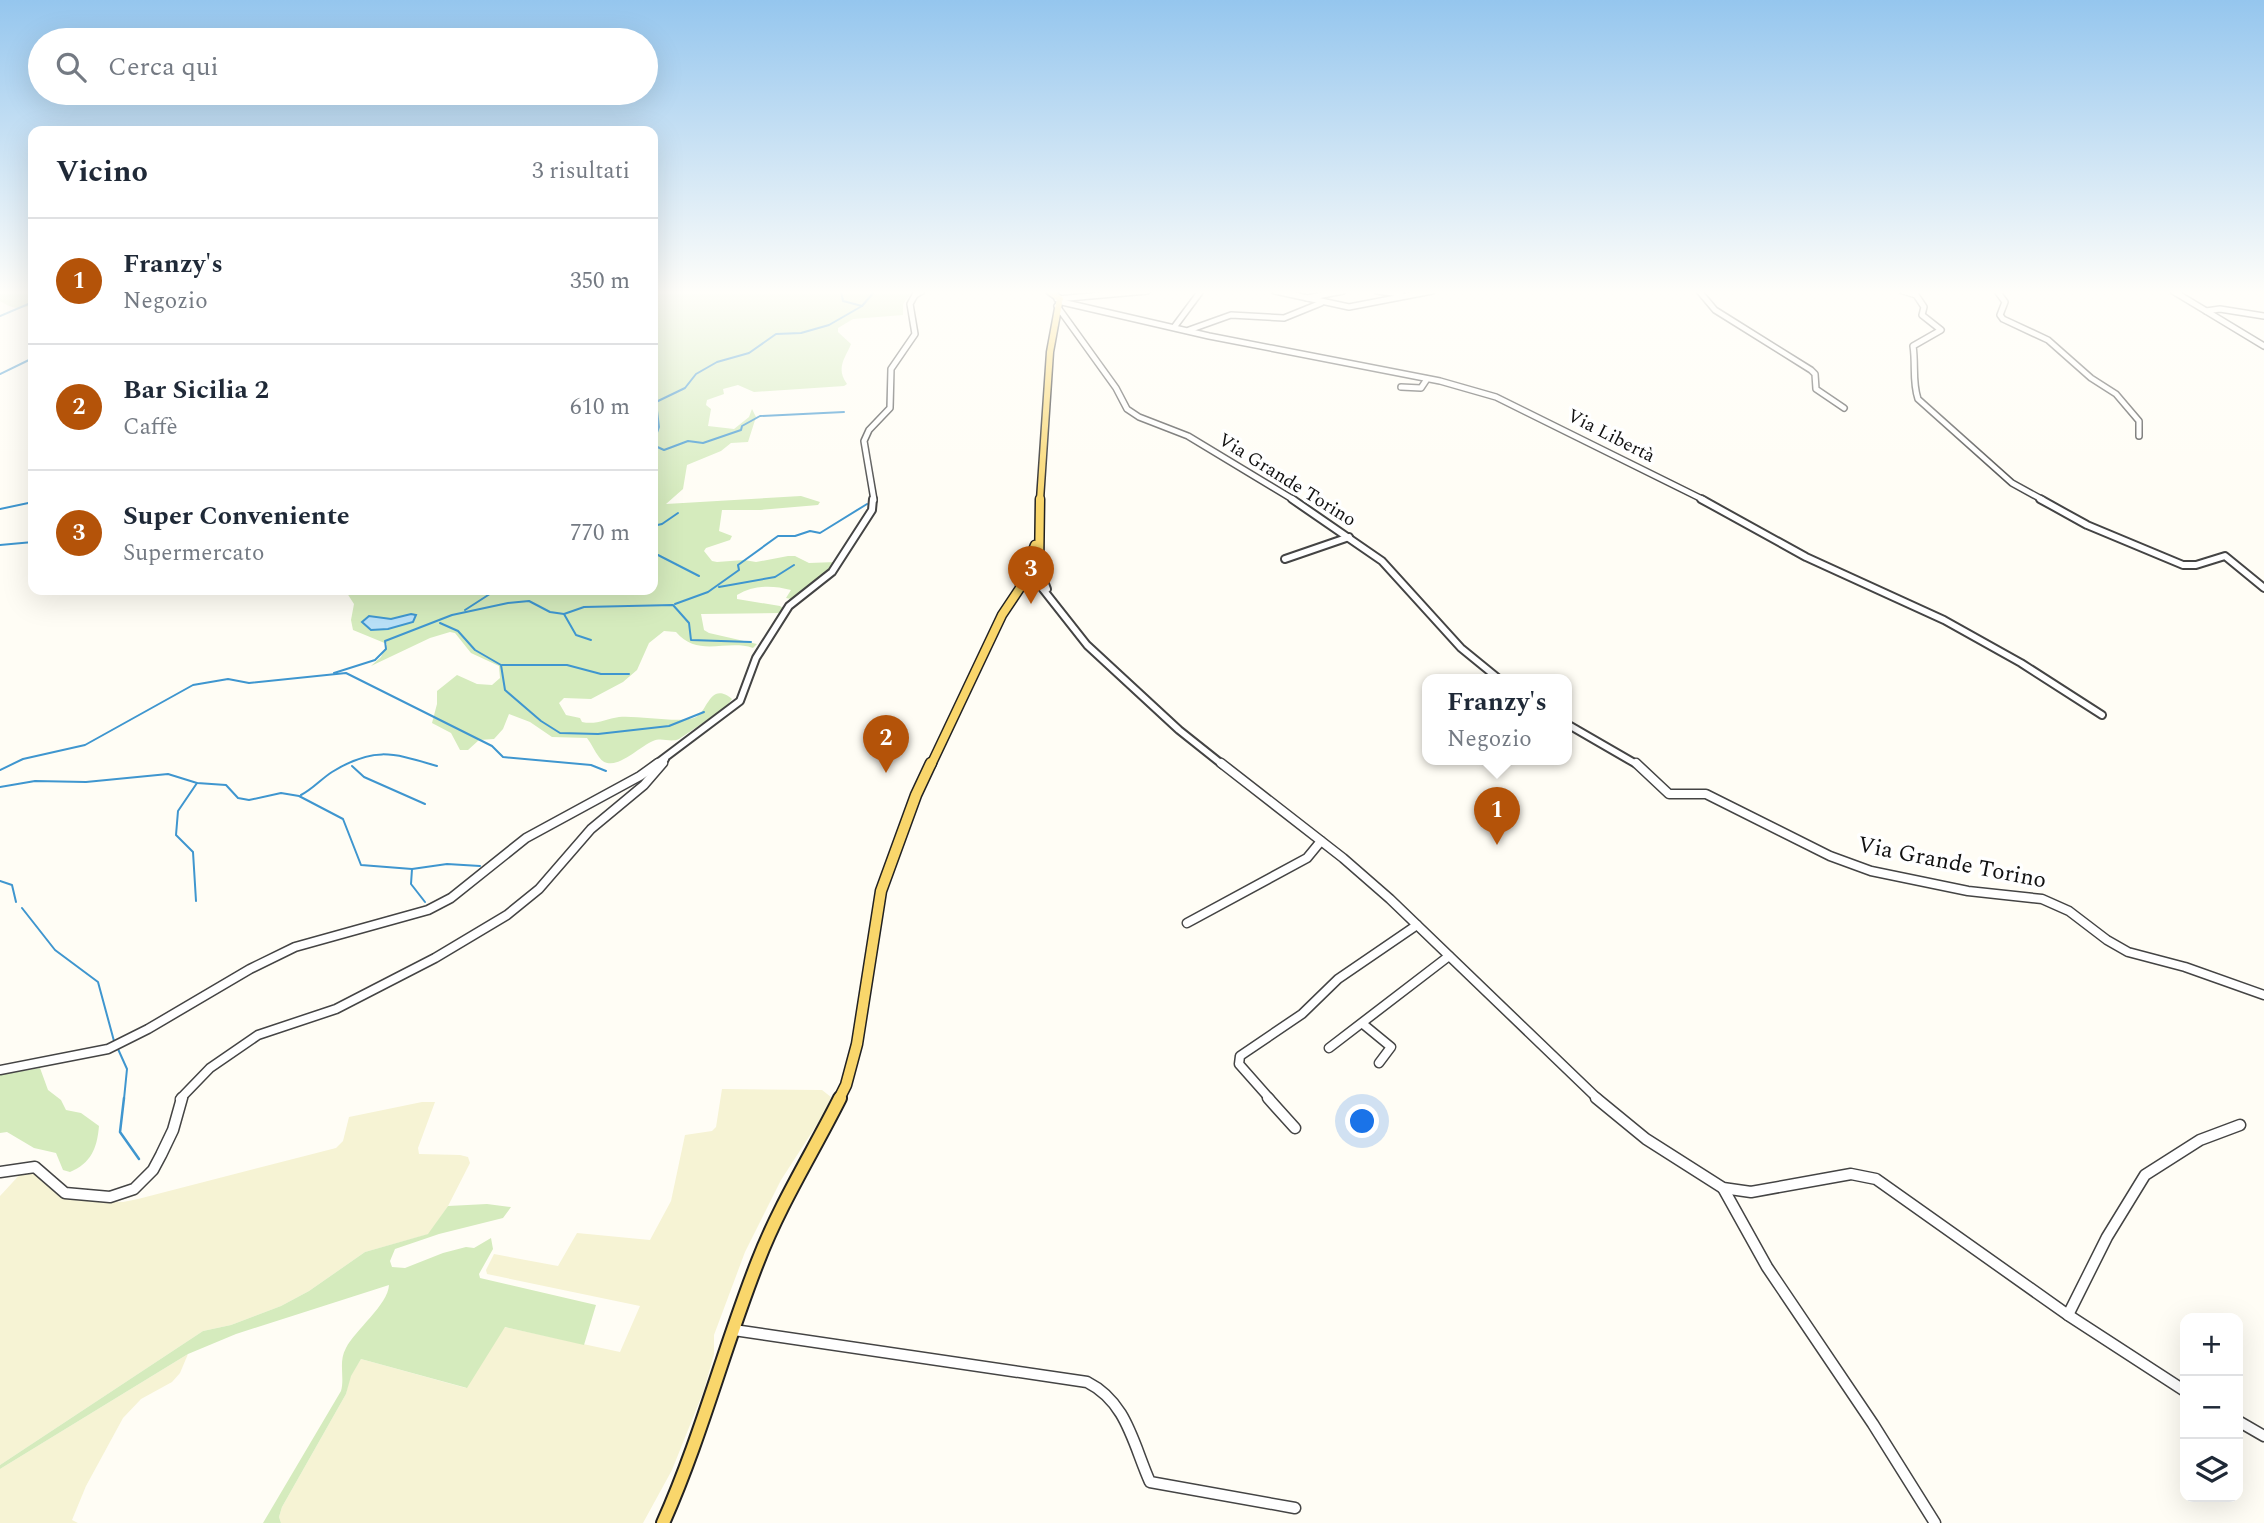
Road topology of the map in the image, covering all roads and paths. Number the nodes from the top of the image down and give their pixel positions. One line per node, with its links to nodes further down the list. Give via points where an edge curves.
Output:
1 (896, 362): 19 (street, via 891,369 890,408 864,441 872,510 832,572 789,606 756,658 740,701)
2 (1049, 362): 14 (main road)
3 (1097, 362): 12 (street, Via Grande Torino, via 1131,413 1197,441)
4 (1344, 362): 8 (street, Via Libertà)
5 (1798, 362): 10 (street, via 1815,374 1816,389)
6 (1916, 362): 15 (street, via 1913,384 1918,399 2012,483 2087,525 2183,565 2196,566 2225,556)
7 (2073, 362): 11 (street, via 2116,394 2139,421)
8 (1427, 379): 9 (street, via 1421,388); 17 (street, Via Libertà, via 1496,397 1590,442 1806,557 1944,620)
9 (1401, 387)
10 (1844, 408)
11 (2139, 436)
12 (1349, 537): 13 (street); 16 (street, Via Grande Torino, via 1382,561 1461,648)
13 (1285, 559)
14 (1034, 573): 20 (street, via 1087,645 1179,730); 34 (main road, via 1017,592 976,667 912,807 881,891 857,1044 846,1085 783,1205)
15 (2264, 588)
16 (1493, 674)
17 (2102, 715)
18 (1572, 727): 24 (street, Via Grande Torino, via 1627,756 1668,794 1706,794 1808,847 1871,871 2042,900 2069,911 2128,952)
19 (667, 755): 28 (street, via 625,786 526,838 451,898 428,910 295,947 108,1049); 31 (street, via 646,783 596,824 549,880 519,905 463,941 336,1009 259,1034 205,1074 180,1099 175,1124 152,1173 129,1194 65,1194 35,1167)
20 (1321, 841): 21 (street, via 1307,858); 22 (street)
21 (1187, 923)
22 (1417, 925): 23 (street); 30 (street, via 1338,979 1302,1014 1240,1056 1239,1064)
23 (1449, 956): 25 (street); 32 (street, via 1606,1107 1656,1146)
24 (2264, 995)
25 (1363, 1024): 26 (street); 27 (street, via 1391,1047)
26 (1329, 1048)
27 (1379, 1063)
28 (0, 1070)
29 (2239, 1125): 33 (street, via 2200,1140 2145,1175)
30 (1295, 1128)
31 (0, 1172)
32 (1723, 1188): 33 (street, via 1751,1192 1867,1175); 40 (street, via 1740,1225)
33 (2068, 1315): 35 (street)
34 (734, 1330): 38 (street, via 1087,1382 1112,1397 1150,1482); 39 (main road)
35 (2180, 1388)
36 (2243, 1424): 37 (street)
37 (2264, 1436)
38 (1295, 1508)
39 (663, 1523)
40 (1935, 1523)

